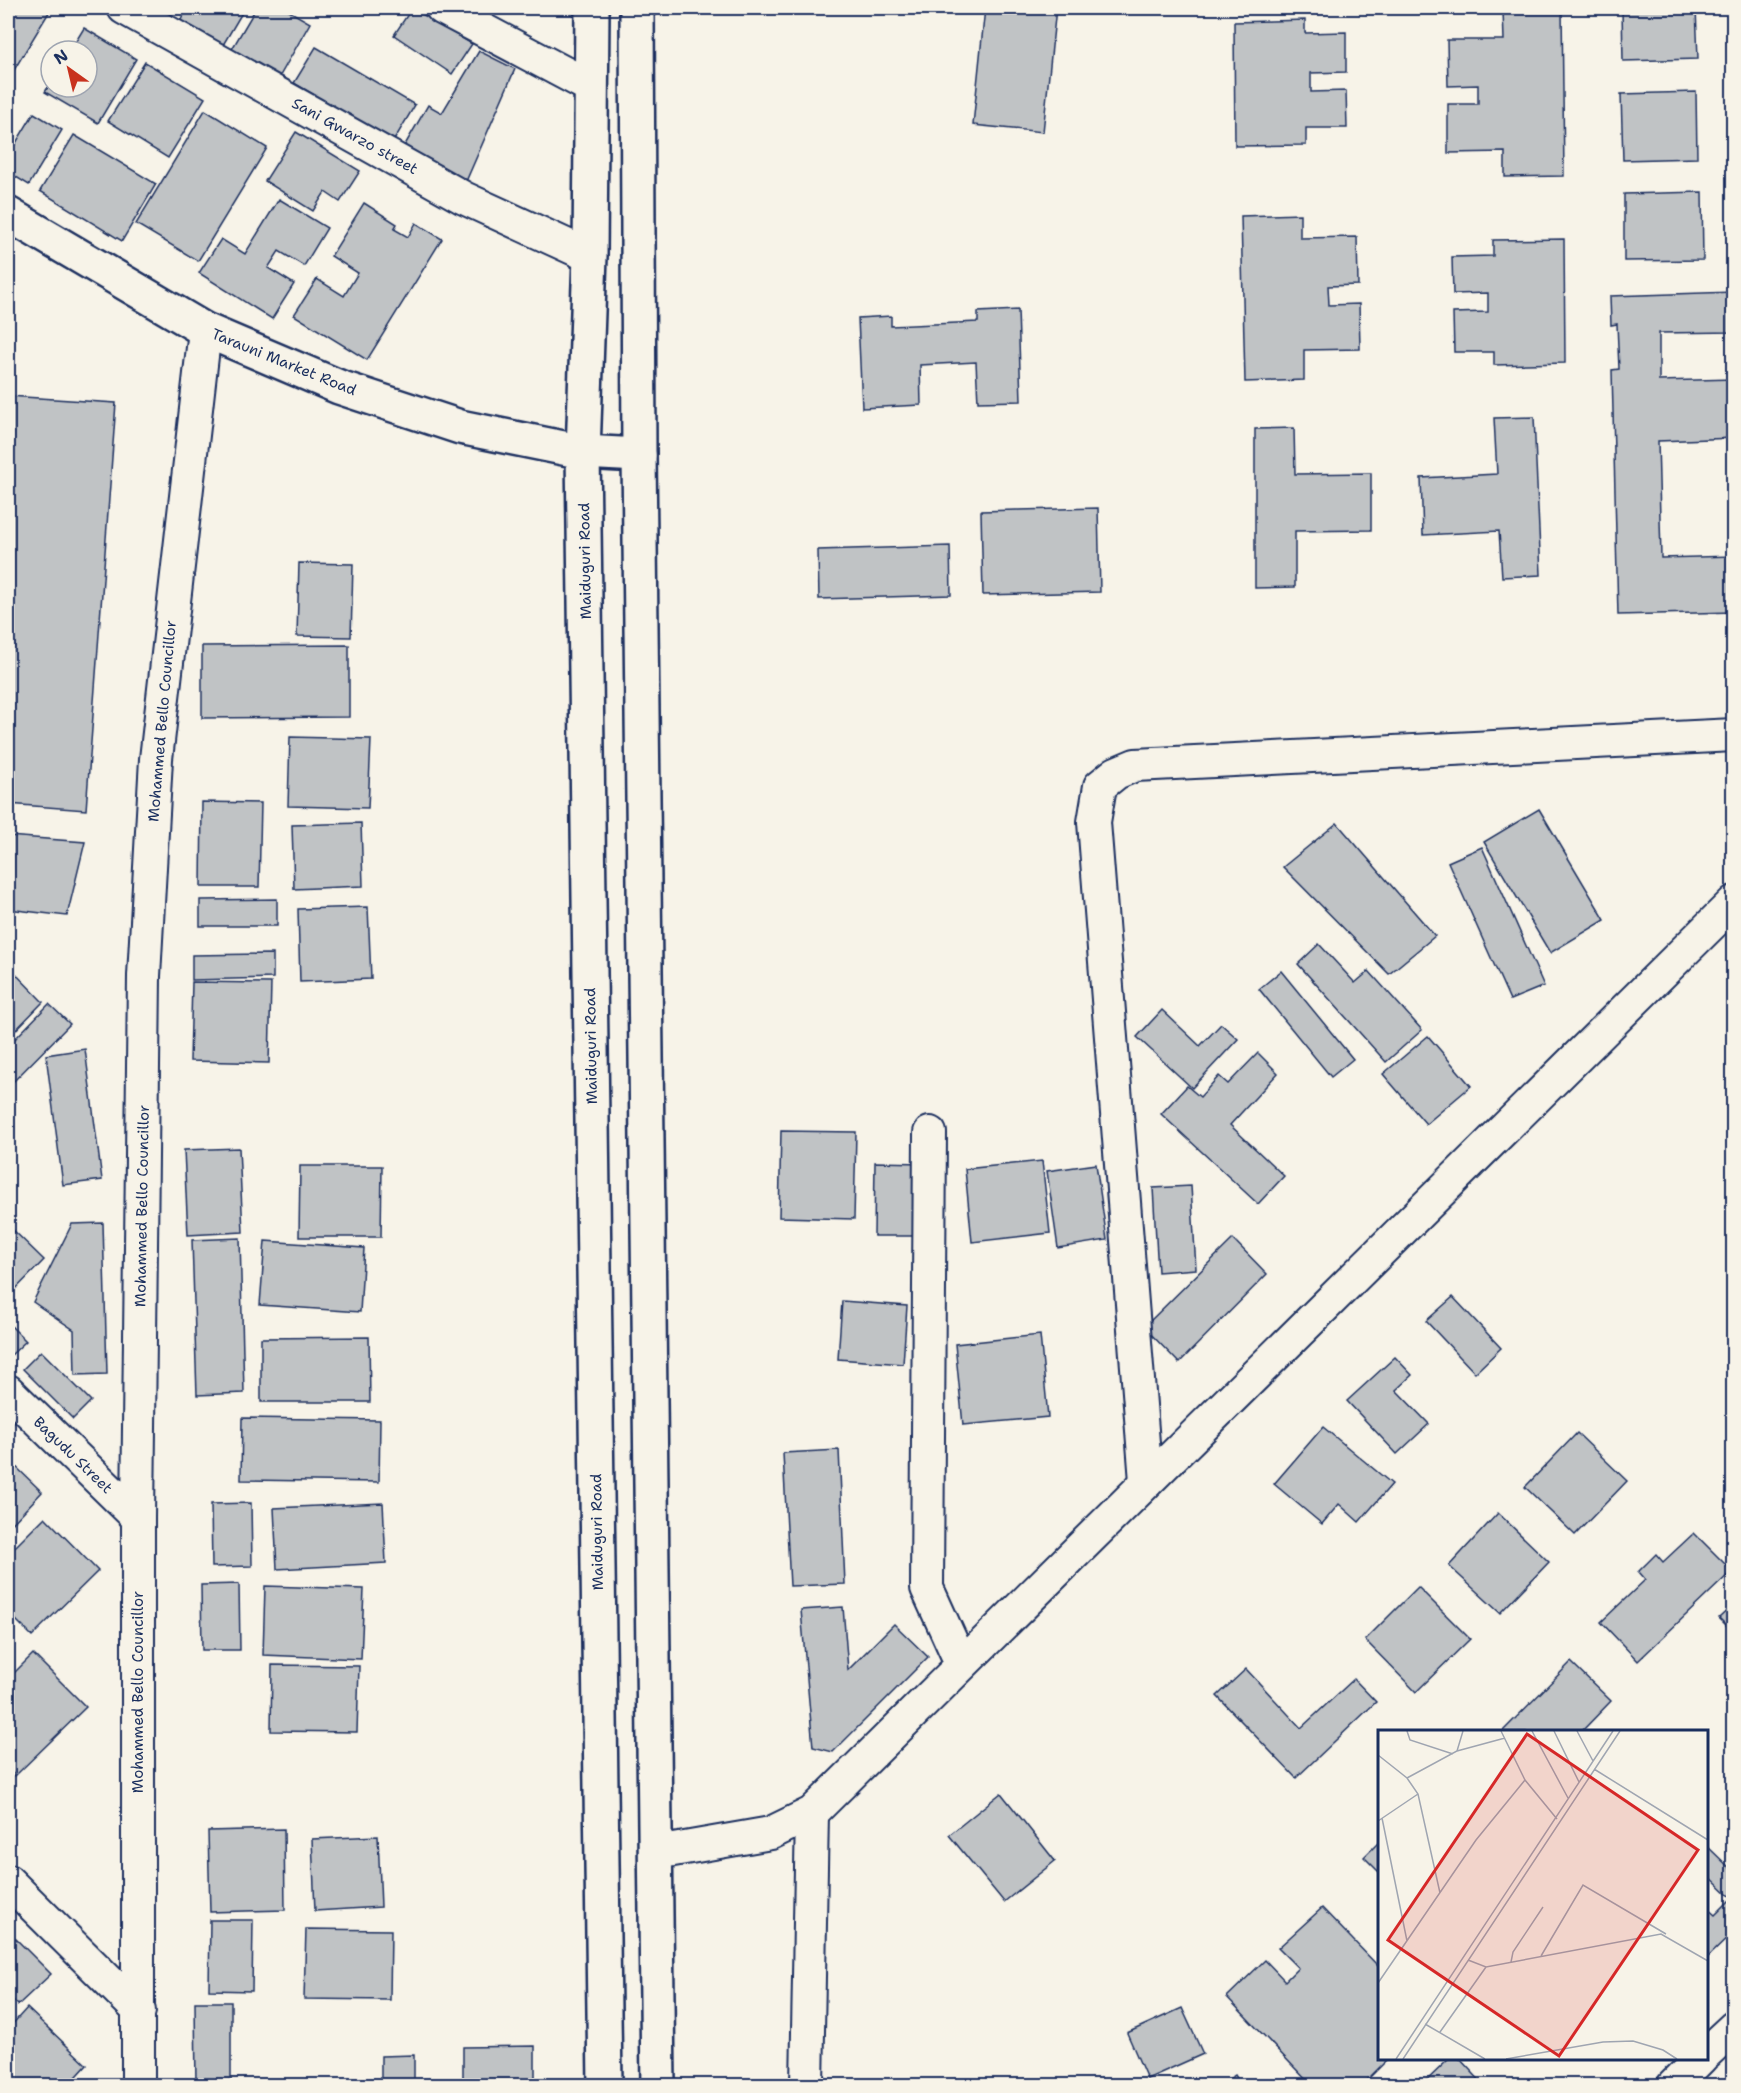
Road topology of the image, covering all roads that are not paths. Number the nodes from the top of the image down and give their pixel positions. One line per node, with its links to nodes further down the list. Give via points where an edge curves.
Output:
1 (124, 8): 7 (street, Sani Gwarzo street, via 464,198)
2 (442, 8): 5 (street)
3 (592, 8): 5 (main road, Maiduguri Road)
4 (637, 8): 10 (main road)
5 (591, 87): 7 (main road, Maiduguri Road)
6 (8, 214): 8 (main road, Tarauni Market Road)
7 (590, 256): 9 (main road, Maiduguri Road)
8 (205, 330): 9 (main road, Tarauni Market Road, via 339,387 460,427); 16 (street, Mohammed Bello Councillor, via 156,759 144,976)
9 (583, 452): 10 (main road, Tarauni Market Road); 26 (main road, Maiduguri Road)
10 (639, 455): 19 (main road)
11 (1734, 735): 15 (street, via 1135,765 1100,786 1094,822)
12 (1734, 902): 15 (street)
13 (930, 1133): 17 (street, via 927,1588)
14 (8, 1391): 16 (street, Bagudu Street)
15 (1146, 1481): 17 (street)
16 (138, 1518): 21 (street, Mohammed Bello Councillor)
17 (961, 1663): 18 (street)
18 (812, 1813): 19 (street, via 771,1833); 28 (street)
19 (656, 1853): 27 (main road)
20 (8, 1881): 21 (street)
21 (139, 2011): 25 (street, Mohammed Bello Councillor)
22 (1734, 2027): 23 (street)
23 (1708, 2052)
24 (1699, 2060): 29 (street)
25 (138, 2085)
26 (605, 2085)
27 (658, 2085)
28 (807, 2085)
29 (1673, 2085)

